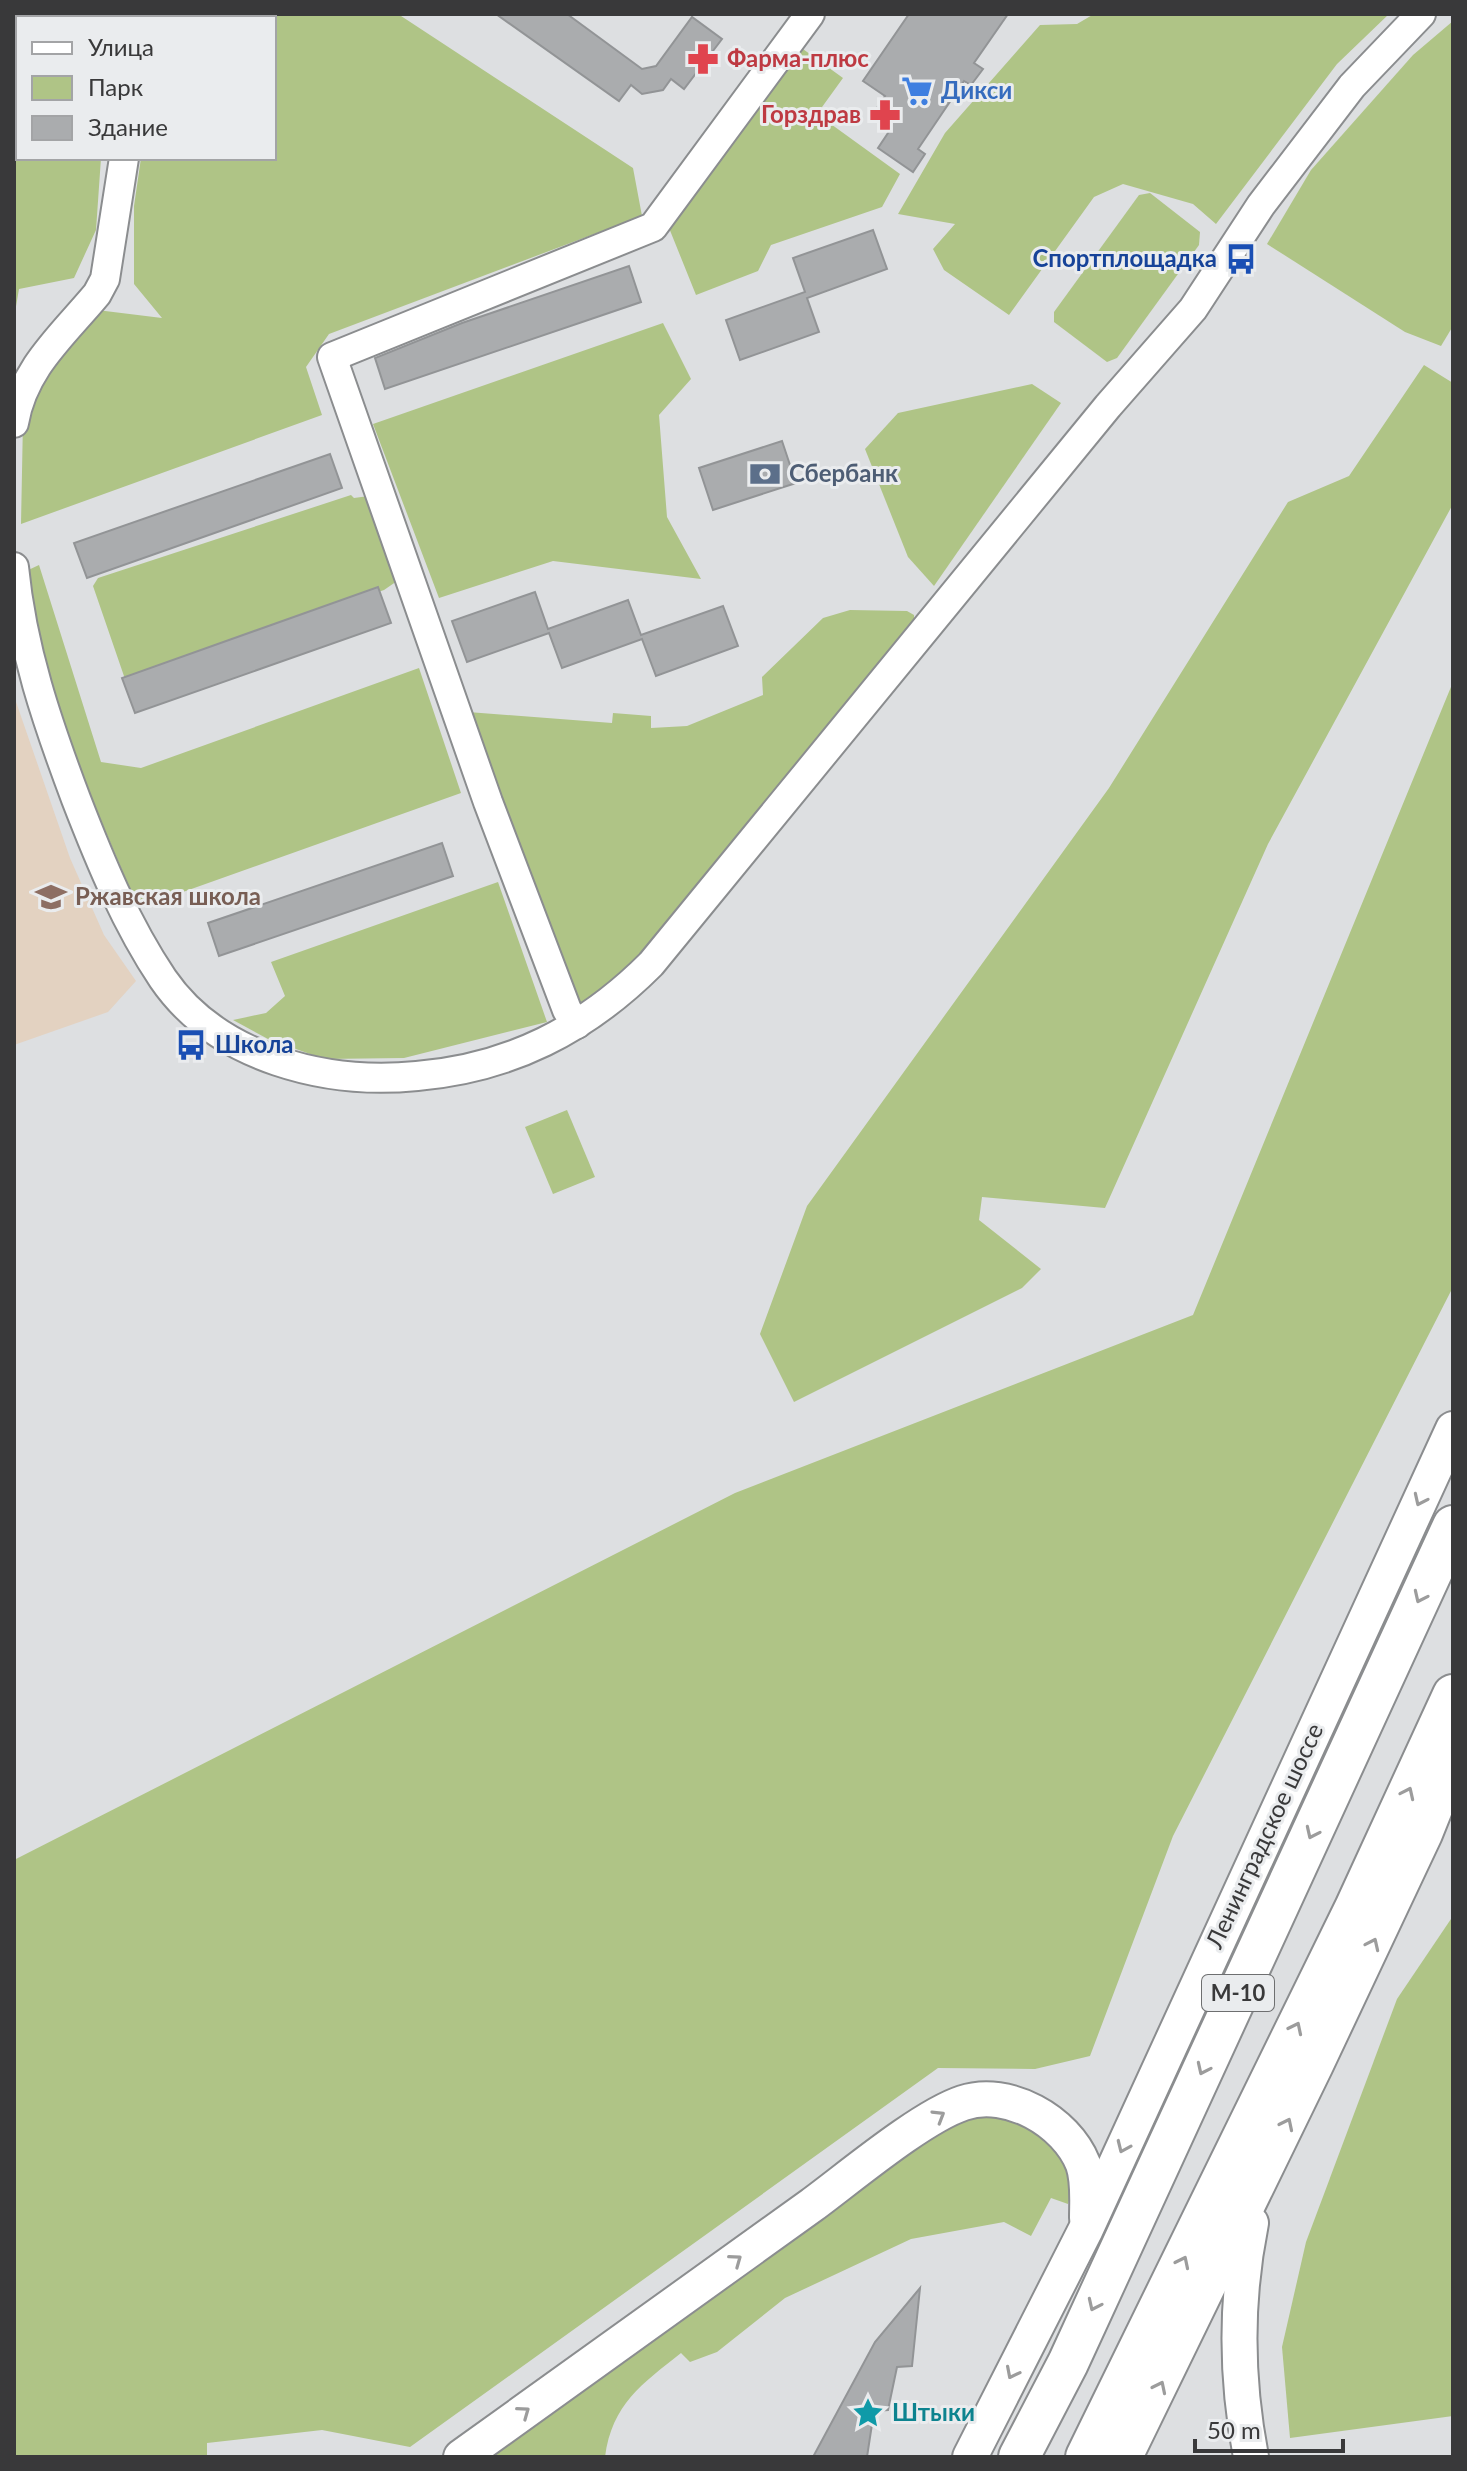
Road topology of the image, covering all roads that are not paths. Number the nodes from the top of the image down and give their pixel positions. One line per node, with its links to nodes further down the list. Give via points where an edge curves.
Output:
1 (810, 14): 6 (street, via 653,227 332,357 488,802 567,1010)
2 (1421, 14): 6 (street, via 1352,86 1261,205 1193,309 681,929 630,985)
3 (124, 160): 4 (street, via 105,279 30,373 18,396)
4 (14, 423)
5 (14, 567): 6 (street, via 30,668 44,715 112,887 164,980 209,1024 296,1068 383,1079 483,1067 539,1047)
6 (577, 1024)
7 (1453, 1429): 12 (main road, Ленинградское шоссе, one-way to 12)
8 (1453, 1526): 15 (highway, Ленинградское шоссе / М-10, one-way to 15, via 1068,2363)
9 (1453, 1695): 16 (highway, М-10, one-way to 9, via 1355,1908)
10 (1453, 1764): 11 (main road, one-way to 10, via 1425,1834)
11 (1259, 2183): 17 (main road, one-way to 11); 18 (main road, via 1244,2261 1238,2354)
12 (1086, 2229): 13 (main road, one-way to 12, via 874,2159 963,2102 1005,2102 1052,2123 1083,2164); 14 (main road, Ленинградское шоссе, one-way to 14)
13 (461, 2457)
14 (970, 2457)
15 (1019, 2457)
16 (1086, 2457)
17 (1125, 2457)
18 (1251, 2457)

